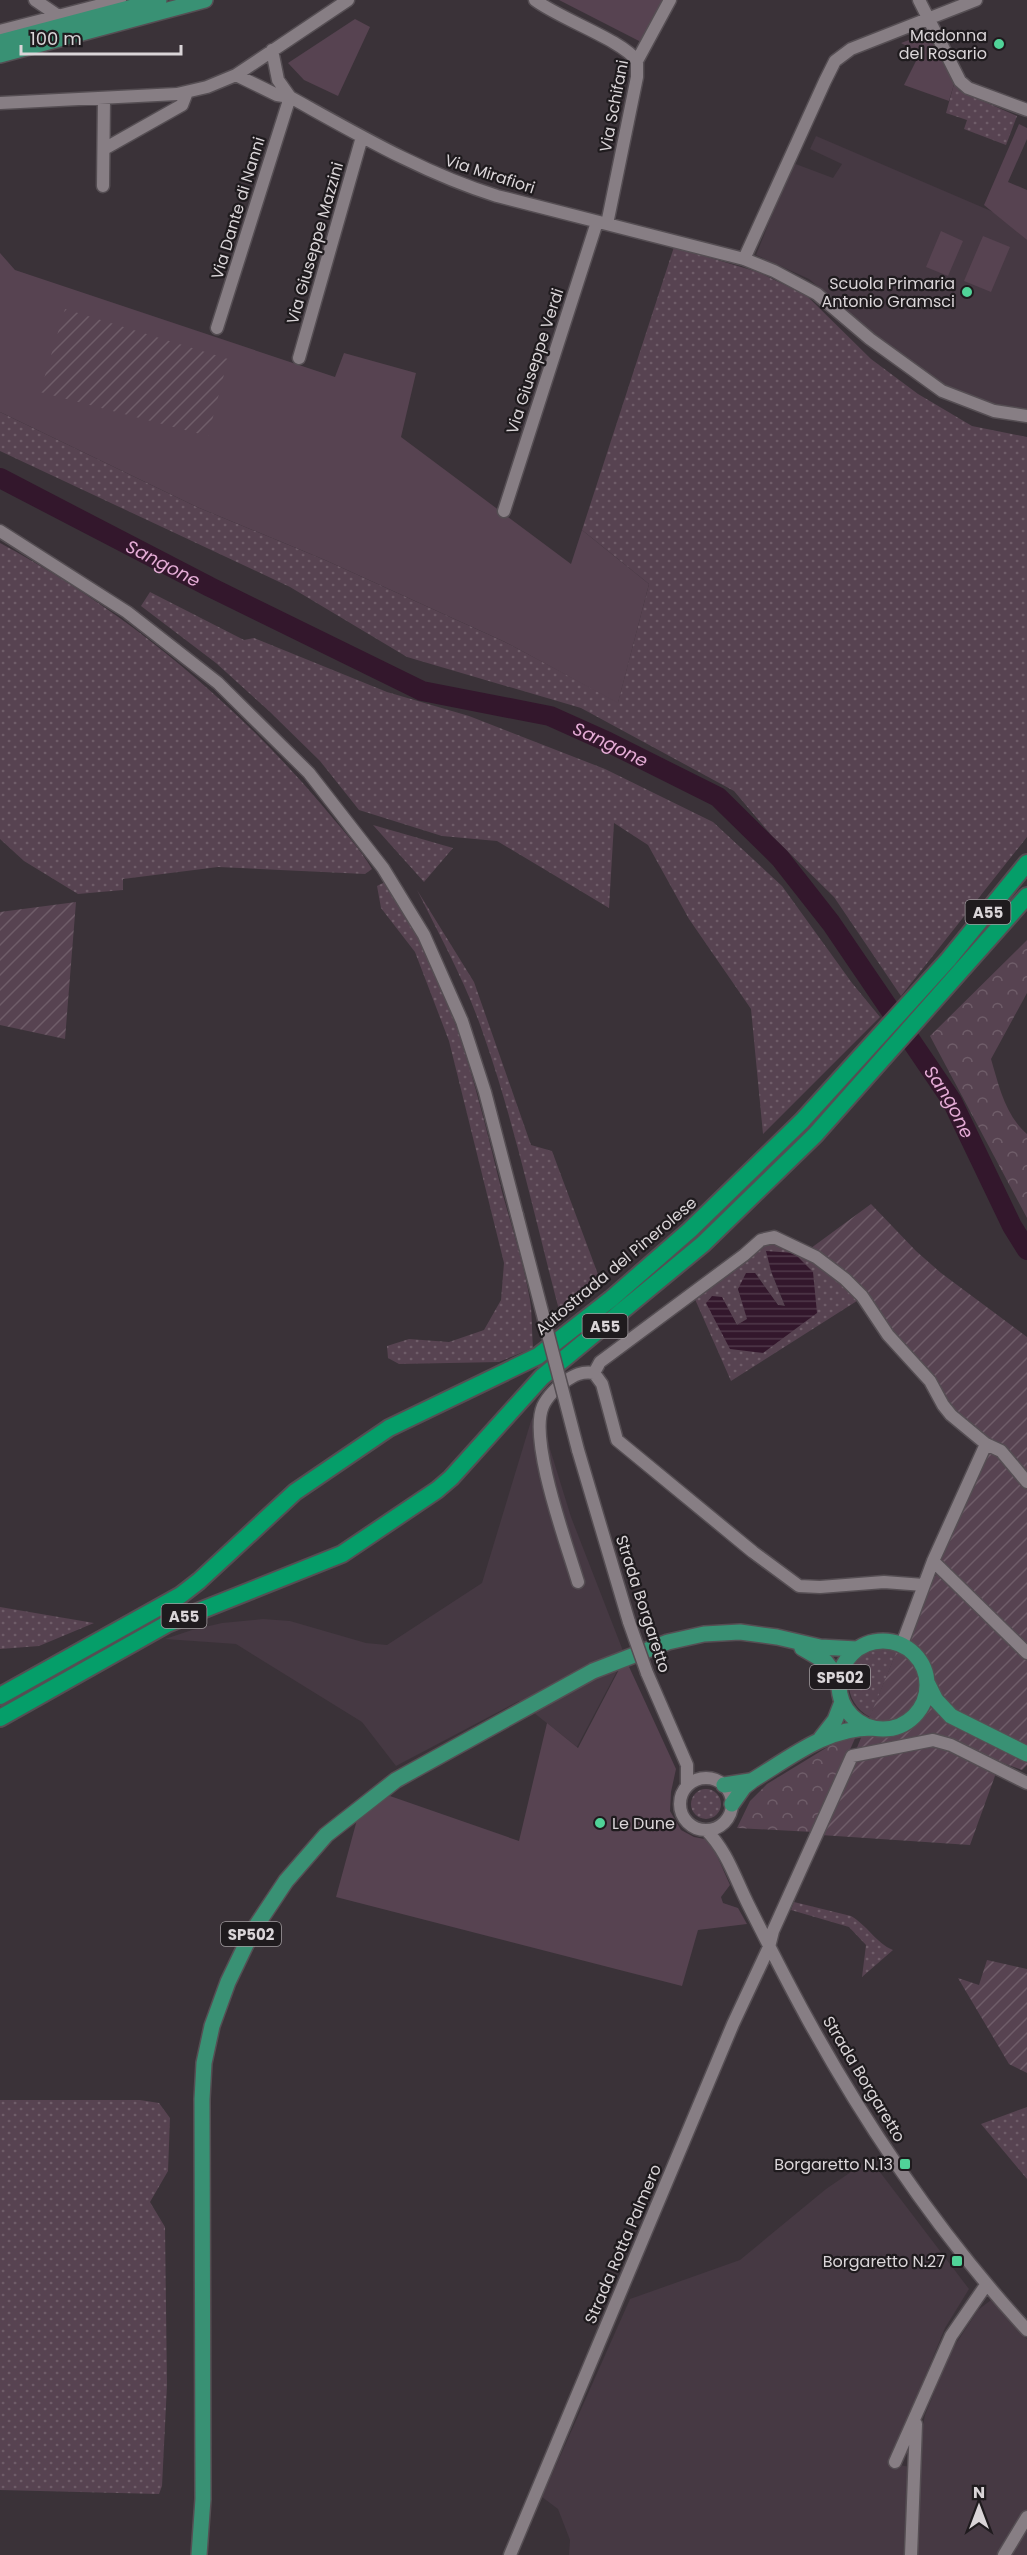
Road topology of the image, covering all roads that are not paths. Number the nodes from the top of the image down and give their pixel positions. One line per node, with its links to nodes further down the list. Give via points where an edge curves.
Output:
1 (35, 0): 10 (street)
2 (120, 0): 10 (street)
3 (159, 0): 13 (main road)
4 (206, 0): 15 (main road)
5 (348, 0): 14 (street)
6 (535, 0): 16 (street, via 623,48)
7 (670, 0): 16 (street, Via Schifani)
8 (920, 0): 11 (street)
9 (976, 0): 11 (street)
10 (57, 15): 12 (street)
11 (930, 18): 22 (street, via 960,81 968,88); 27 (street, via 850,49 835,61)
12 (0, 31)
13 (0, 42)
14 (272, 50): 17 (street); 19 (street, via 278,80)
15 (0, 55)
16 (637, 61): 26 (street, Via Schifani, via 638,77)
17 (236, 75): 18 (street); 19 (street, Via Mirafiori, via 278,96)
18 (188, 92): 20 (street); 24 (street, via 182,105)
19 (290, 97): 23 (street, Via Mirafiori); 28 (street, Via Dante di Nanni)
20 (104, 99): 21 (street); 24 (street)
21 (0, 103)
22 (1027, 110)
23 (362, 137): 26 (street, Via Mirafiori, via 465,186); 29 (street, Via Giuseppe Mazzini)
24 (104, 149): 25 (street)
25 (103, 186)
26 (602, 223): 27 (street, Via Mirafiori); 31 (street, Via Giuseppe Verdi)
27 (744, 259): 30 (street, Via Mirafiori, via 817,294 870,339 942,391 994,411)
28 (217, 328)
29 (299, 358)
30 (1027, 416)
31 (504, 511)
32 (0, 531): 55 (street, Strada Borgaretto, bridge, via 127,612 218,683 309,773 383,868 424,935 462,1021 485,1092 578,1450 629,1622)
33 (1027, 863): 47 (highway, Autostrada del Pinerolese / A55, via 948,960 802,1121 690,1230 611,1299 538,1356 389,1428 296,1492 181,1595)
34 (1027, 896): 50 (highway, A55, via 815,1135 703,1244 542,1377 452,1478 342,1554 166,1624)
35 (594, 1373): 36 (street, via 600,1362 761,1240 774,1237 816,1257 856,1291 930,1382 943,1405); 39 (street, via 576,1374 560,1386 543,1406 540,1420 542,1454); 40 (street, via 602,1384 616,1440 799,1586 884,1582)
36 (986, 1444): 37 (street, via 1001,1451); 38 (street)
37 (1027, 1482)
38 (933, 1562): 40 (street); 44 (street)
39 (578, 1582)
40 (924, 1585): 42 (street)
41 (777, 1637): 43 (main road, SP502, via 820,1647); 45 (main road, SP502, via 819,1656); 71 (main road, SP502, via 740,1632 704,1634 628,1656 593,1671 396,1780 326,1835 286,1881 252,1932 228,1982 204,2063 203,2499)
42 (902, 1644): 43 (main road, SP502, via 878,1641); 46 (main road, via 920,1660)
43 (857, 1649): 45 (main road, SP502, via 848,1657)
44 (1027, 1653)
45 (839, 1679): 48 (main road, SP502)
46 (928, 1684): 49 (main road); 51 (main road, via 920,1709)
47 (0, 1696)
48 (842, 1702): 52 (main road, SP502, via 859,1722); 53 (main road, via 835,1720)
49 (951, 1716): 51 (main road, via 922,1716); 54 (main road)
50 (0, 1718)
51 (907, 1722): 52 (main road, via 886,1729)
52 (875, 1728): 53 (main road, via 848,1729)
53 (821, 1738): 57 (main road)
54 (1027, 1754)
55 (687, 1765): 56 (street, Strada Borgaretto); 59 (street, Strada Borgaretto)
56 (700, 1778): 59 (street); 60 (street)
57 (753, 1780): 60 (main road); 61 (main road)
58 (1027, 1783): 65 (street, Strada Rotta Palmero, via 933,1740 852,1756)
59 (687, 1785): 63 (street, via 680,1797 681,1814 690,1825)
60 (724, 1785): 61 (street)
61 (732, 1804): 62 (street)
62 (724, 1823): 63 (street); 64 (street, Strada Borgaretto)
63 (705, 1830): 64 (street, Strada Borgaretto)
64 (726, 1854): 65 (street, Strada Borgaretto)
65 (769, 1947): 66 (street, Strada Borgaretto, via 840,2078 904,2176); 72 (street, Strada Rotta Palmero)
66 (986, 2285): 67 (street, Strada Borgaretto); 68 (street, via 951,2336)
67 (1027, 2330)
68 (916, 2417): 69 (street); 73 (street)
69 (895, 2462)
70 (1027, 2517): 74 (street)
71 (199, 2555)
72 (510, 2555)
73 (911, 2555)
74 (1004, 2555)

